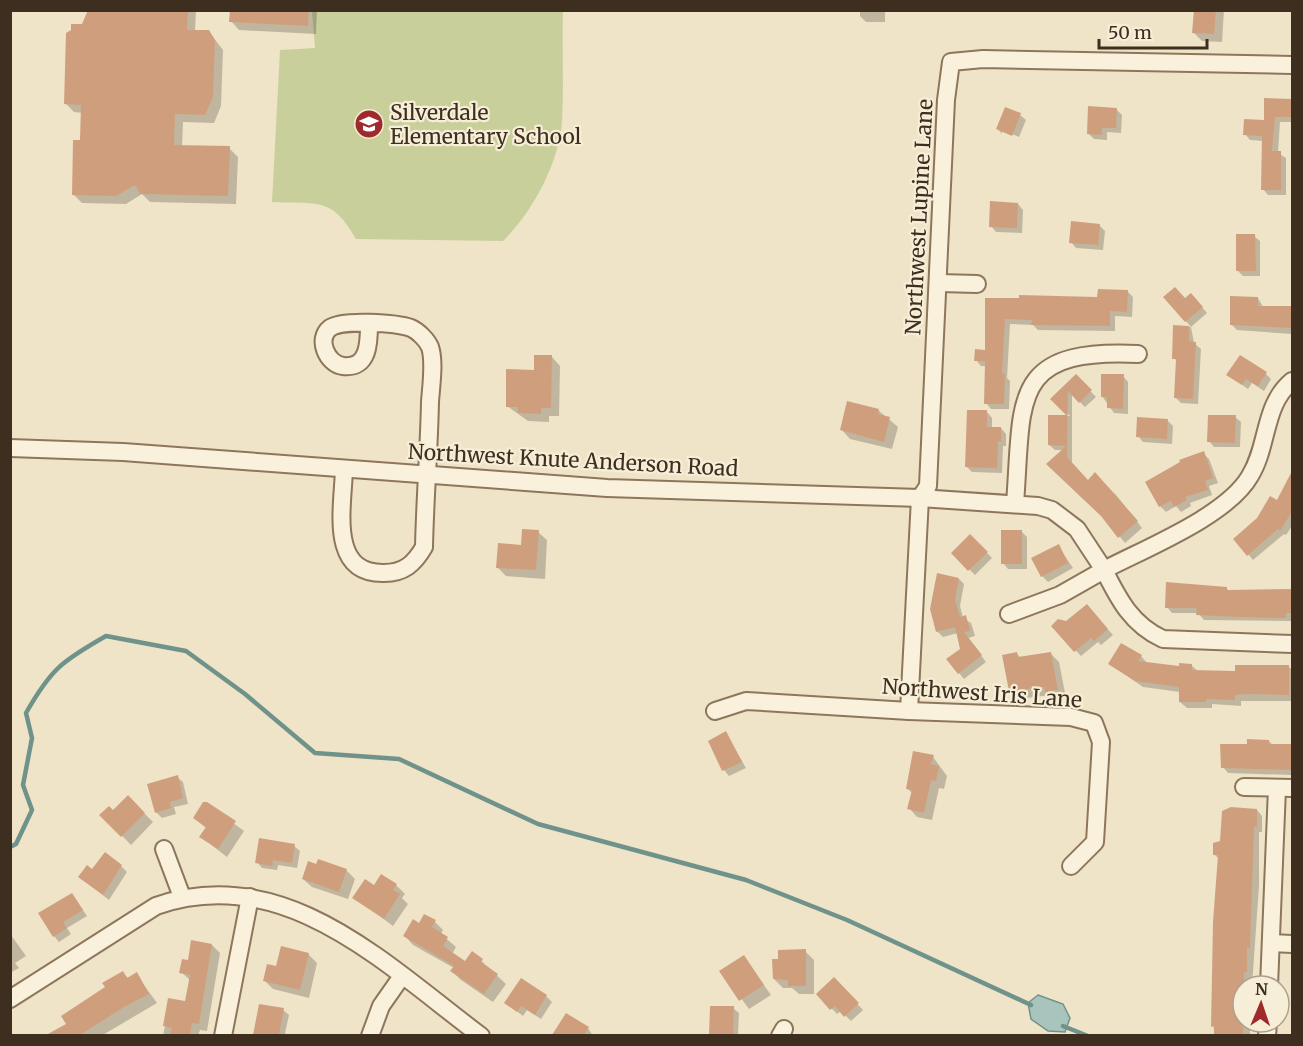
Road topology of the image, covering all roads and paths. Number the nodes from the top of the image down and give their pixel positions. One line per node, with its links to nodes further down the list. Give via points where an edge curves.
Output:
1 (1293, 64): 2 (street, Northwest Lupine Lane, via 983,59 951,62)
2 (939, 283): 3 (street); 10 (street, Northwest Lupine Lane, via 928,486)
3 (977, 284)
4 (369, 324): 9 (street, via 410,328 430,347)
5 (1138, 354): 11 (street, via 1085,354 1055,363 1042,372 1030,387 1022,412)
6 (1293, 381): 12 (street, via 1283,389 1270,412 1260,455 1233,498 1216,511)
7 (10, 448): 8 (street, Northwest Knute Anderson Road, via 123,452)
8 (344, 469): 9 (street, Northwest Knute Anderson Road); 9 (street, via 346,554 363,571 379,573 395,573 410,567 424,547)
9 (428, 475): 10 (street, Northwest Knute Anderson Road, via 607,488)
10 (920, 498): 11 (street, Northwest Knute Anderson Road); 16 (street, Northwest Lupine Lane)
11 (1015, 504): 12 (street, Northwest Knute Anderson Road, via 1052,510 1065,518 1087,542)
12 (1104, 570): 13 (street, via 1060,595); 14 (street, Northwest Knute Anderson Road, via 1119,599 1145,631 1163,639)
13 (1009, 614)
14 (1293, 644)
15 (716, 711): 16 (street, Northwest Iris Lane, via 746,700)
16 (909, 711): 20 (street, Northwest Iris Lane, via 1071,717 1094,723 1101,742 1095,842)
17 (1244, 787): 18 (street)
18 (1285, 788): 23 (street)
19 (164, 849): 21 (street)
20 (1071, 866)
21 (182, 897): 22 (street); 27 (street, via 156,906)
22 (250, 897): 26 (street, via 289,906 327,923); 28 (street)
23 (1270, 943): 24 (street); 25 (street)
24 (1293, 944)
25 (1269, 974)
26 (402, 976): 29 (street, via 381,1006); 30 (street)
27 (10, 999)
28 (224, 1035)
29 (370, 1035)
30 (481, 1035)

